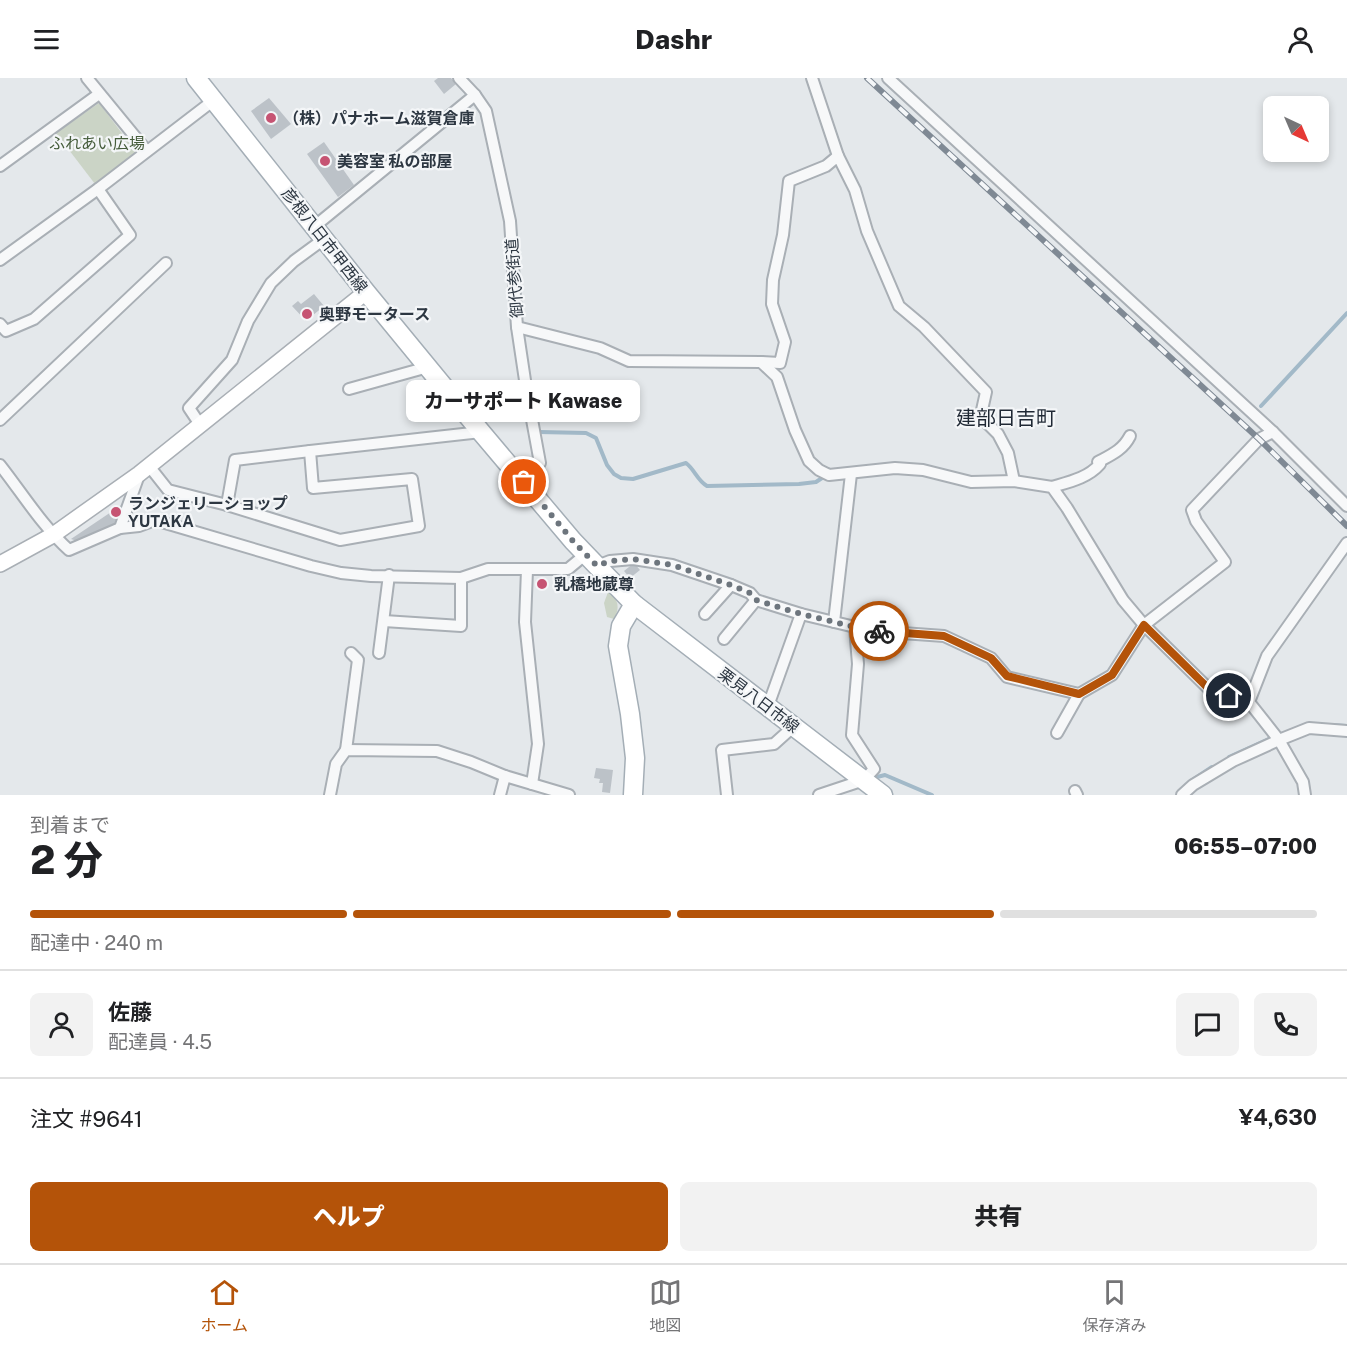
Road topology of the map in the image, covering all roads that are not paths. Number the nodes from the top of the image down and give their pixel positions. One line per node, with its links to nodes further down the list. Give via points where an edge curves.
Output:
1 (87, 78): 6 (street)
2 (196, 78): 8 (main road, 彦根八日市甲西線)
3 (459, 78): 7 (street, 御代参街道)
4 (812, 78): 10 (street)
5 (888, 78): 25 (street)
6 (99, 94): 9 (street); 11 (street)
7 (475, 95): 13 (street); 18 (street, 御代参街道, via 486,111 510,221)
8 (214, 100): 9 (street); 13 (main road, 彦根八日市甲西線)
9 (146, 150): 12 (street)
10 (838, 156): 19 (street, via 826,166 789,181 772,304 785,342 780,363); 31 (street, via 899,306 986,392 982,411 985,421 1008,453)
11 (0, 166)
12 (98, 189): 14 (street); 17 (street, via 130,235 34,319 6,332)
13 (320, 233): 16 (main road, 彦根八日市甲西線); 23 (street, via 271,283 248,321 232,360 189,408)
14 (0, 260)
15 (166, 263): 22 (street)
16 (366, 292): 20 (main road, 彦根八日市甲西線); 23 (street)
17 (0, 324)
18 (517, 327): 19 (street, via 600,348 629,361); 32 (street, 御代参街道, via 540,463)
19 (761, 362): 30 (street, via 777,377 809,461 829,475)
20 (428, 367): 21 (street); 24 (main road, 彦根八日市甲西線)
21 (349, 389)
22 (0, 420)
23 (201, 426): 29 (street)
24 (481, 432): 27 (street); 32 (main road, 彦根八日市甲西線)
25 (1273, 432): 35 (street); 51 (street, via 1259,439 1192,510 1225,562)
26 (1130, 436): 33 (street, via 1120,449 1098,462 1095,471)
27 (310, 451): 34 (street, via 236,460); 34 (street, via 313,488 412,479 419,526 340,540)
28 (0, 466): 37 (street)
29 (144, 470): 34 (street, via 168,490); 36 (street); 37 (street)
30 (851, 474): 31 (street, via 895,468 924,470 971,482); 50 (street)
31 (1014, 481): 33 (street)
32 (524, 482): 39 (main road, 彦根八日市甲西線)
33 (1052, 487): 51 (street, via 1123,600)
34 (227, 505)
35 (1347, 506)
36 (120, 528): 37 (street, via 69,550); 42 (street, via 155,520 341,573)
37 (52, 535): 40 (street)
38 (1347, 543): 57 (street, via 1267,656)
39 (592, 560): 41 (street, via 568,569); 44 (street, via 633,559 672,565); 46 (main road, 彦根八日市甲西線)
40 (0, 564)
41 (527, 570): 43 (street, via 488,569); 66 (street, via 525,622 538,744)
42 (389, 575): 43 (street); 49 (street)
43 (461, 578): 49 (street, via 461,626)
44 (731, 585): 45 (street); 47 (street)
45 (756, 600): 48 (street); 53 (street)
46 (634, 604): 58 (main road, 栗見八日市線); 70 (main road, via 621,626 618,646 635,758)
47 (705, 614)
48 (801, 614): 50 (street); 58 (street)
49 (384, 621): 55 (street)
50 (834, 622): 52 (street)
51 (1144, 625): 56 (street, via 1112,675); 57 (street, via 1209,689)
52 (855, 627): 56 (street, via 944,636 991,658 1007,676); 65 (street, via 858,664 852,735 874,769)
53 (724, 639)
54 (351, 653): 63 (street, via 358,660)
55 (379, 653)
56 (1079, 694): 61 (street)
57 (1249, 702): 62 (street)
58 (768, 706): 59 (main road, 栗見八日市線)
59 (794, 726): 65 (main road, 栗見八日市線); 71 (street, via 774,744 722,750)
60 (1347, 731): 62 (street, via 1309,728)
61 (1057, 733)
62 (1279, 740): 74 (street, via 1233,761); 75 (street, via 1303,782)
63 (346, 750): 64 (street, via 437,751); 67 (street, via 336,764)
64 (505, 776): 66 (street); 68 (street)
65 (864, 780): 72 (street); 73 (main road, 栗見八日市線)
66 (532, 784): 69 (street)
67 (330, 795)
68 (500, 795)
69 (569, 795)
70 (633, 795)
71 (727, 795)
72 (819, 795)
73 (884, 795)
74 (1182, 795)
75 (1305, 795)

